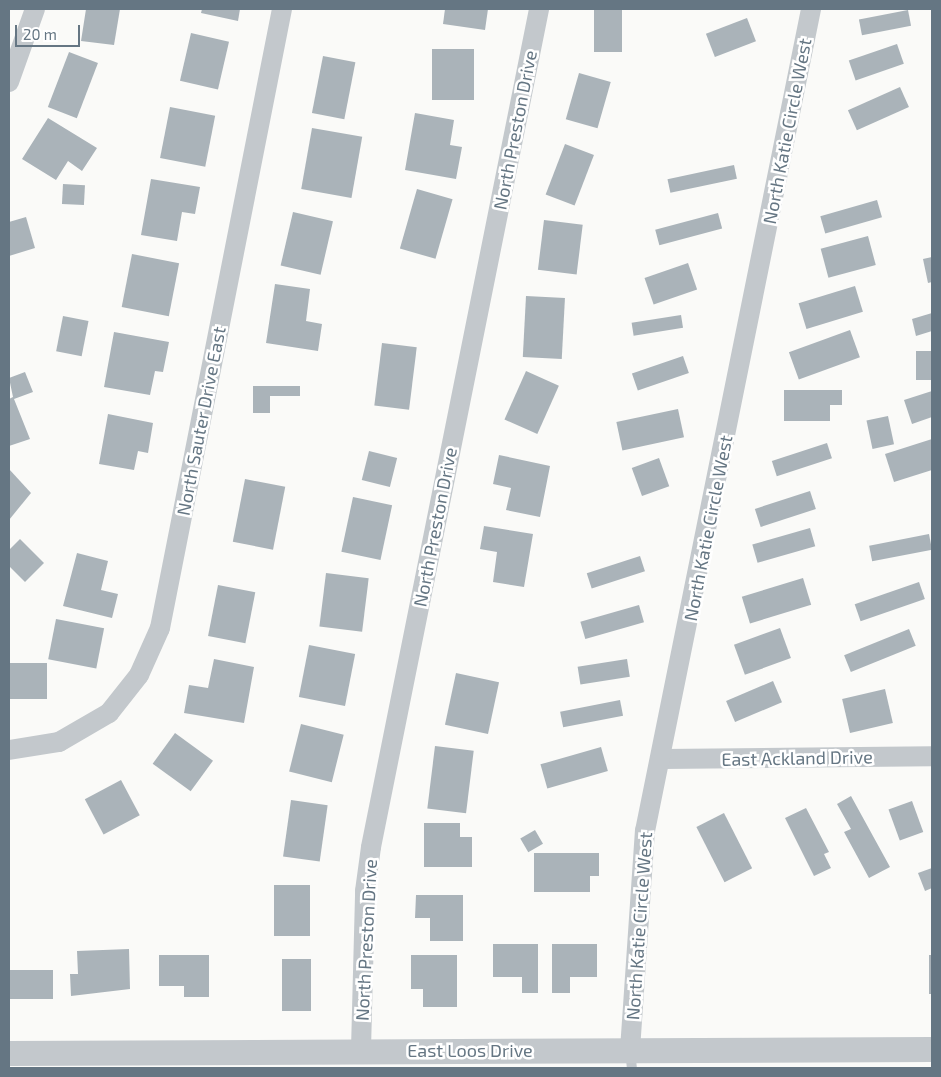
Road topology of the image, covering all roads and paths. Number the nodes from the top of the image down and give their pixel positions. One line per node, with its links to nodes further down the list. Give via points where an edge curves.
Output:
1 (35, 9): 5 (street)
2 (282, 9): 6 (street, North Sauter Drive East, via 160,628 139,675 109,713 60,742)
3 (539, 9): 9 (street, North Preston Drive, via 371,847 365,891)
4 (811, 9): 8 (street, North Katie Circle West)
5 (9, 82)
6 (9, 750)
7 (932, 756): 8 (street, East Ackland Drive)
8 (663, 759): 12 (street, North Katie Circle West, via 645,831)
9 (361, 1049): 11 (street, East Loos Drive); 12 (street, East Loos Drive)
10 (932, 1049): 12 (street, East Loos Drive)
11 (9, 1053)
12 (631, 1059)

